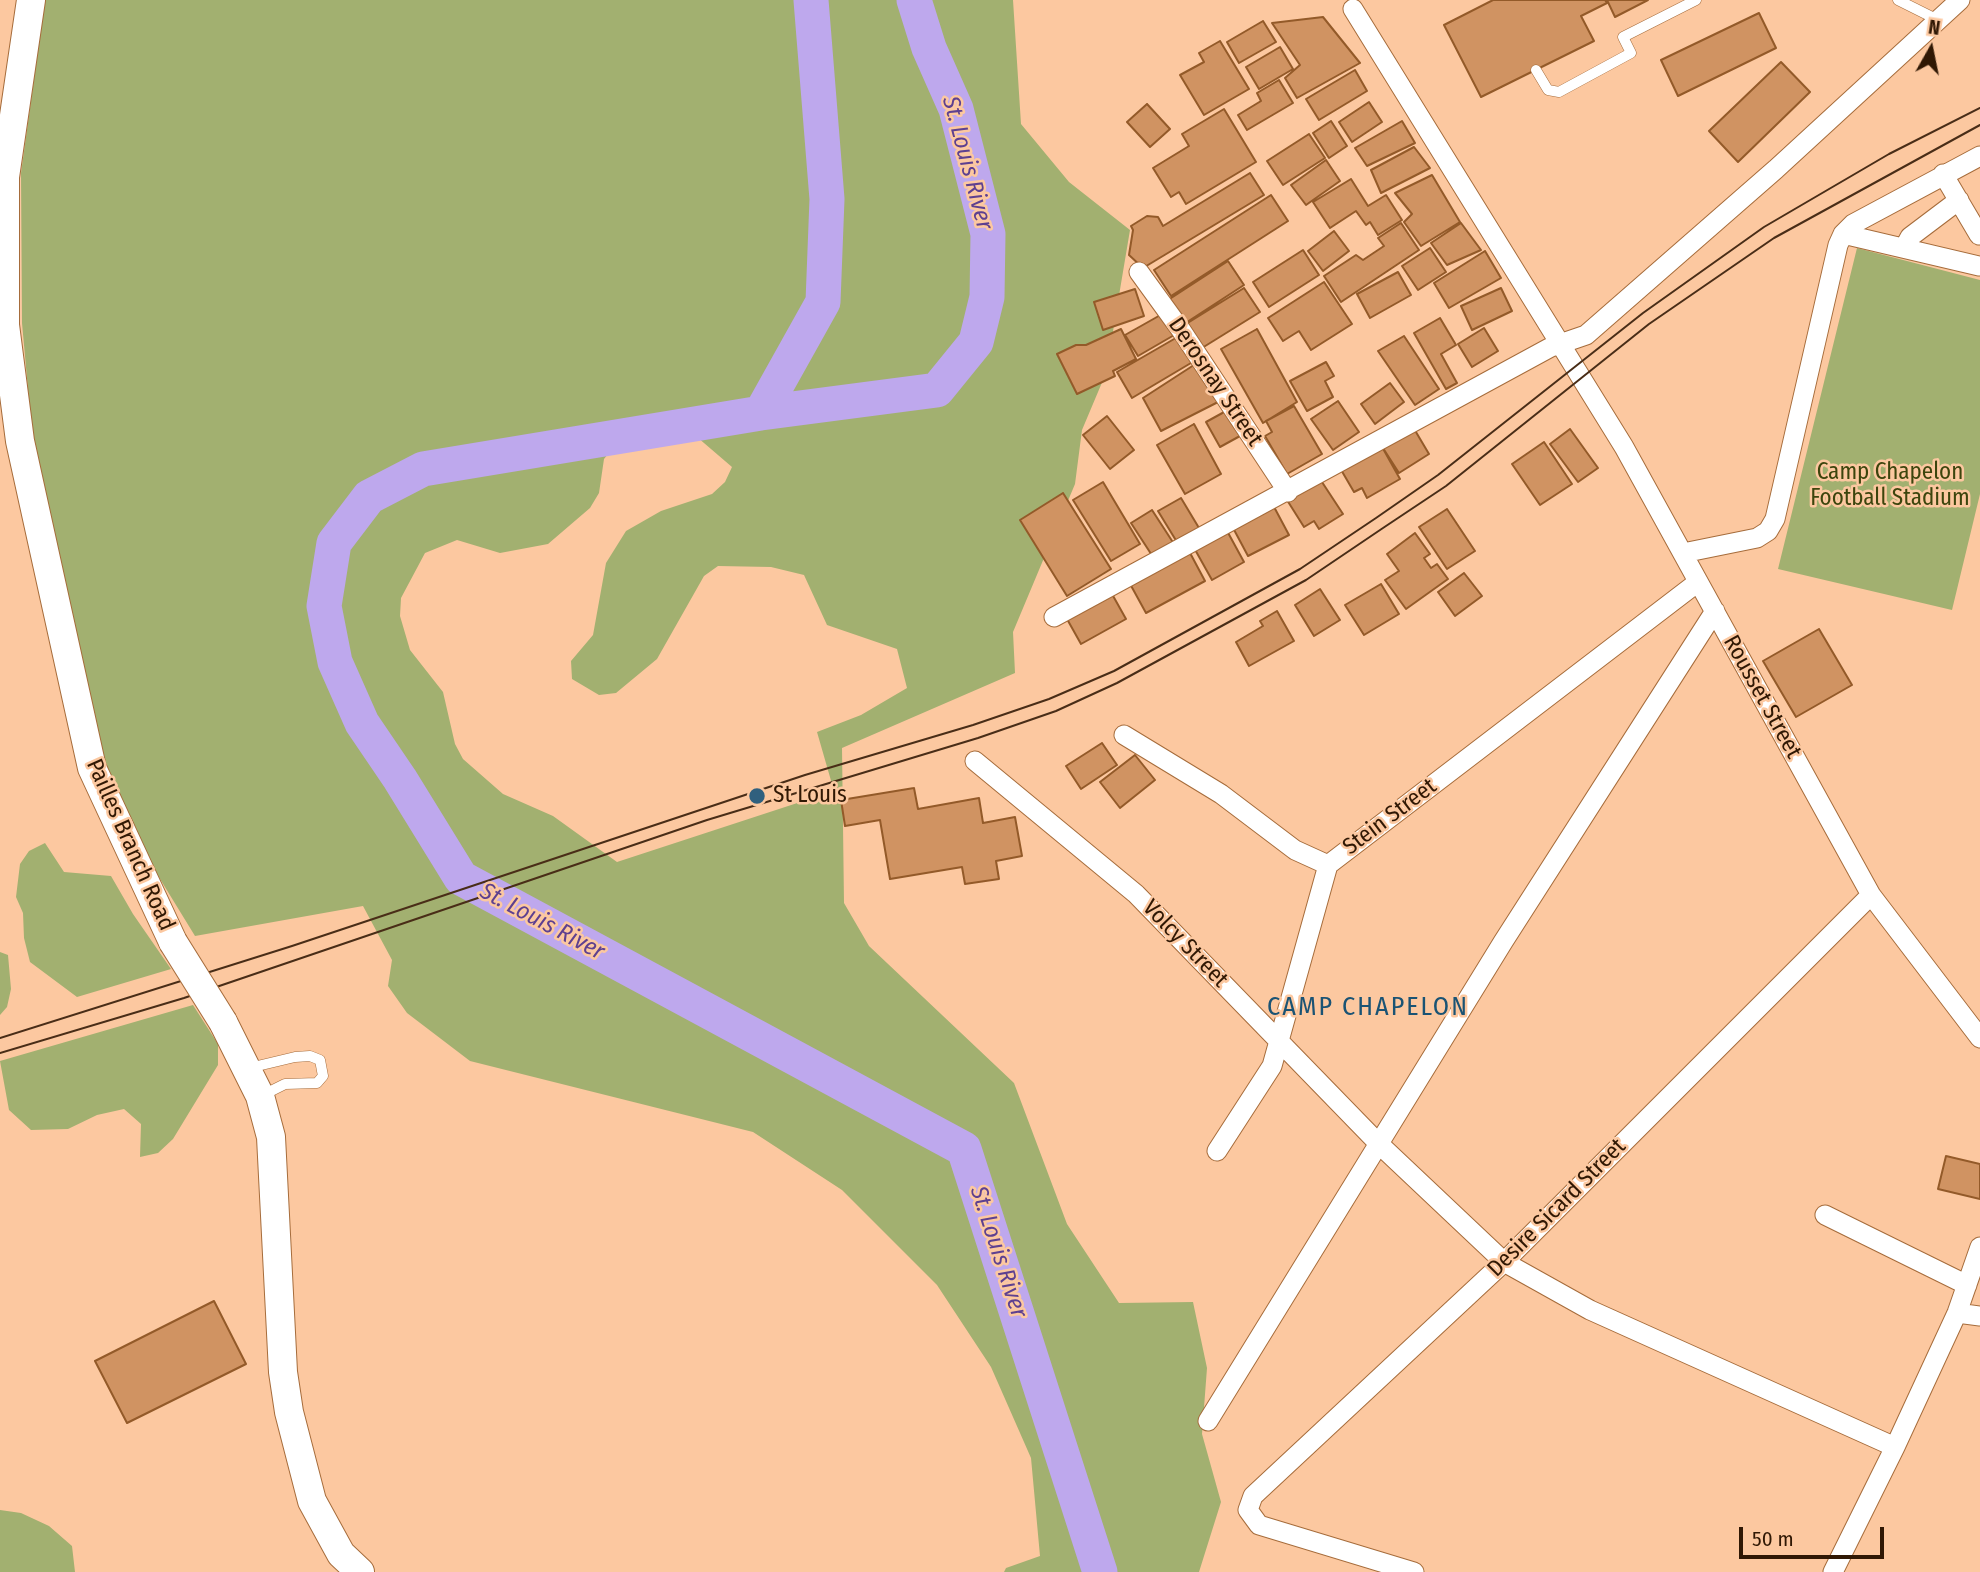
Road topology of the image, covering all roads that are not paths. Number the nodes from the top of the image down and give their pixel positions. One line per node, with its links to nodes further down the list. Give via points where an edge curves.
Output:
1 (31, 0): 28 (main road, Pailles Branch Road, bridge, via 5,177 5,325 20,441 92,768 173,942)
2 (1696, 0): 7 (lane, via 1623,37 1631,54 1559,92 1548,90)
3 (1898, 0): 6 (lane)
4 (1960, 0): 6 (street)
5 (1353, 9): 16 (street, Rousset Street)
6 (1938, 20): 16 (street, via 1586,335)
7 (1536, 70)
8 (1980, 156): 9 (street)
9 (1943, 174): 10 (street); 11 (street)
10 (1959, 200): 12 (street); 13 (street, via 1910,237)
11 (1843, 234): 13 (street); 18 (street, via 1775,519 1757,538)
12 (1980, 235): 14 (street, via 1971,251)
13 (1904, 248): 14 (street)
14 (1979, 266)
15 (1139, 272): 17 (street, Derosnay Street)
16 (1559, 345): 17 (street); 18 (street, Rousset Street, via 1624,447)
17 (1288, 492): 21 (street)
18 (1683, 553): 19 (street, Rousset Street)
19 (1698, 582): 20 (street, Rousset Street); 24 (street, Stein Street)
20 (1715, 611): 25 (street, Rousset Street); 30 (street)
21 (1054, 617)
22 (1124, 735): 24 (street, via 1221,794 1295,850)
23 (975, 761): 27 (street, Volcy Street, via 1136,894)
24 (1328, 864): 27 (street, Stein Street)
25 (1871, 895): 26 (street, Rousset Street); 34 (street, Desire Sicard Street)
26 (1980, 1038)
27 (1280, 1042): 30 (street, Volcy Street); 31 (street, Stein Street, via 1272,1066)
28 (248, 1068): 29 (main road, Pailles Branch Road); 29 (lane, via 310,1056 320,1060 323,1076 317,1083 285,1084)
29 (260, 1096): 40 (main road, Pailles Branch Road, via 274,1160 283,1372 289,1412 312,1501 341,1554)
30 (1379, 1144): 34 (street, Volcy Street); 38 (street)
31 (1217, 1151)
32 (1825, 1215): 35 (street)
33 (1980, 1247): 35 (street)
34 (1504, 1262): 39 (street, Volcy Street, via 1590,1310); 41 (street, Desire Sicard Street, via 1253,1496 1248,1510 1252,1519 1279,1532)
35 (1967, 1285): 36 (street)
36 (1957, 1312): 37 (street); 39 (street)
37 (1980, 1316)
38 (1208, 1421)
39 (1895, 1447): 42 (street)
40 (360, 1572)
41 (1414, 1572)
42 (1833, 1572)

